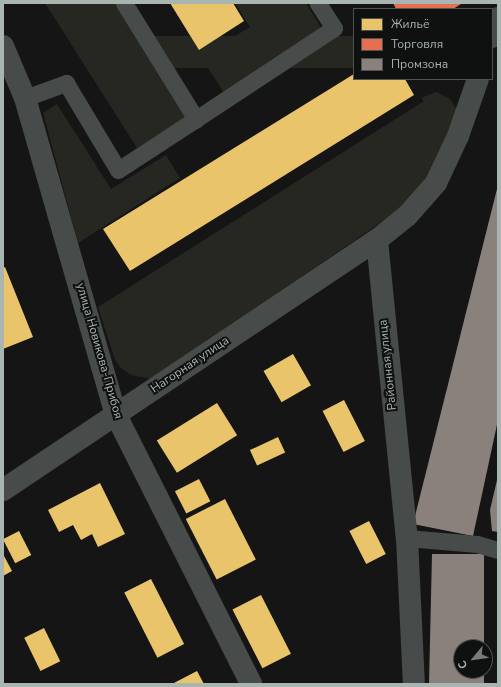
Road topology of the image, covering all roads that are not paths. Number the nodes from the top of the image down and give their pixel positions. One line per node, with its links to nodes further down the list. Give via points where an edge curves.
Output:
1 (124, 3): 8 (lane)
2 (318, 3): 8 (lane, via 334,28)
3 (498, 18): 4 (street)
4 (493, 34)
5 (3, 46): 7 (street, улица Новикова-Прибоя)
6 (478, 80): 9 (street, via 458,136 436,183 407,216)
7 (24, 98): 8 (lane, via 66,83 118,170); 10 (street, улица Новикова-Прибоя)
8 (196, 119)
9 (377, 240): 10 (street, Нагорная улица); 12 (street, Районная улица)
10 (116, 415): 11 (street, Нагорная улица); 14 (street, улица Новикова-Прибоя)
11 (3, 490)
12 (407, 538): 13 (lane, via 477,544); 15 (street, Районная улица)
13 (498, 550)
14 (251, 684)
15 (414, 684)

